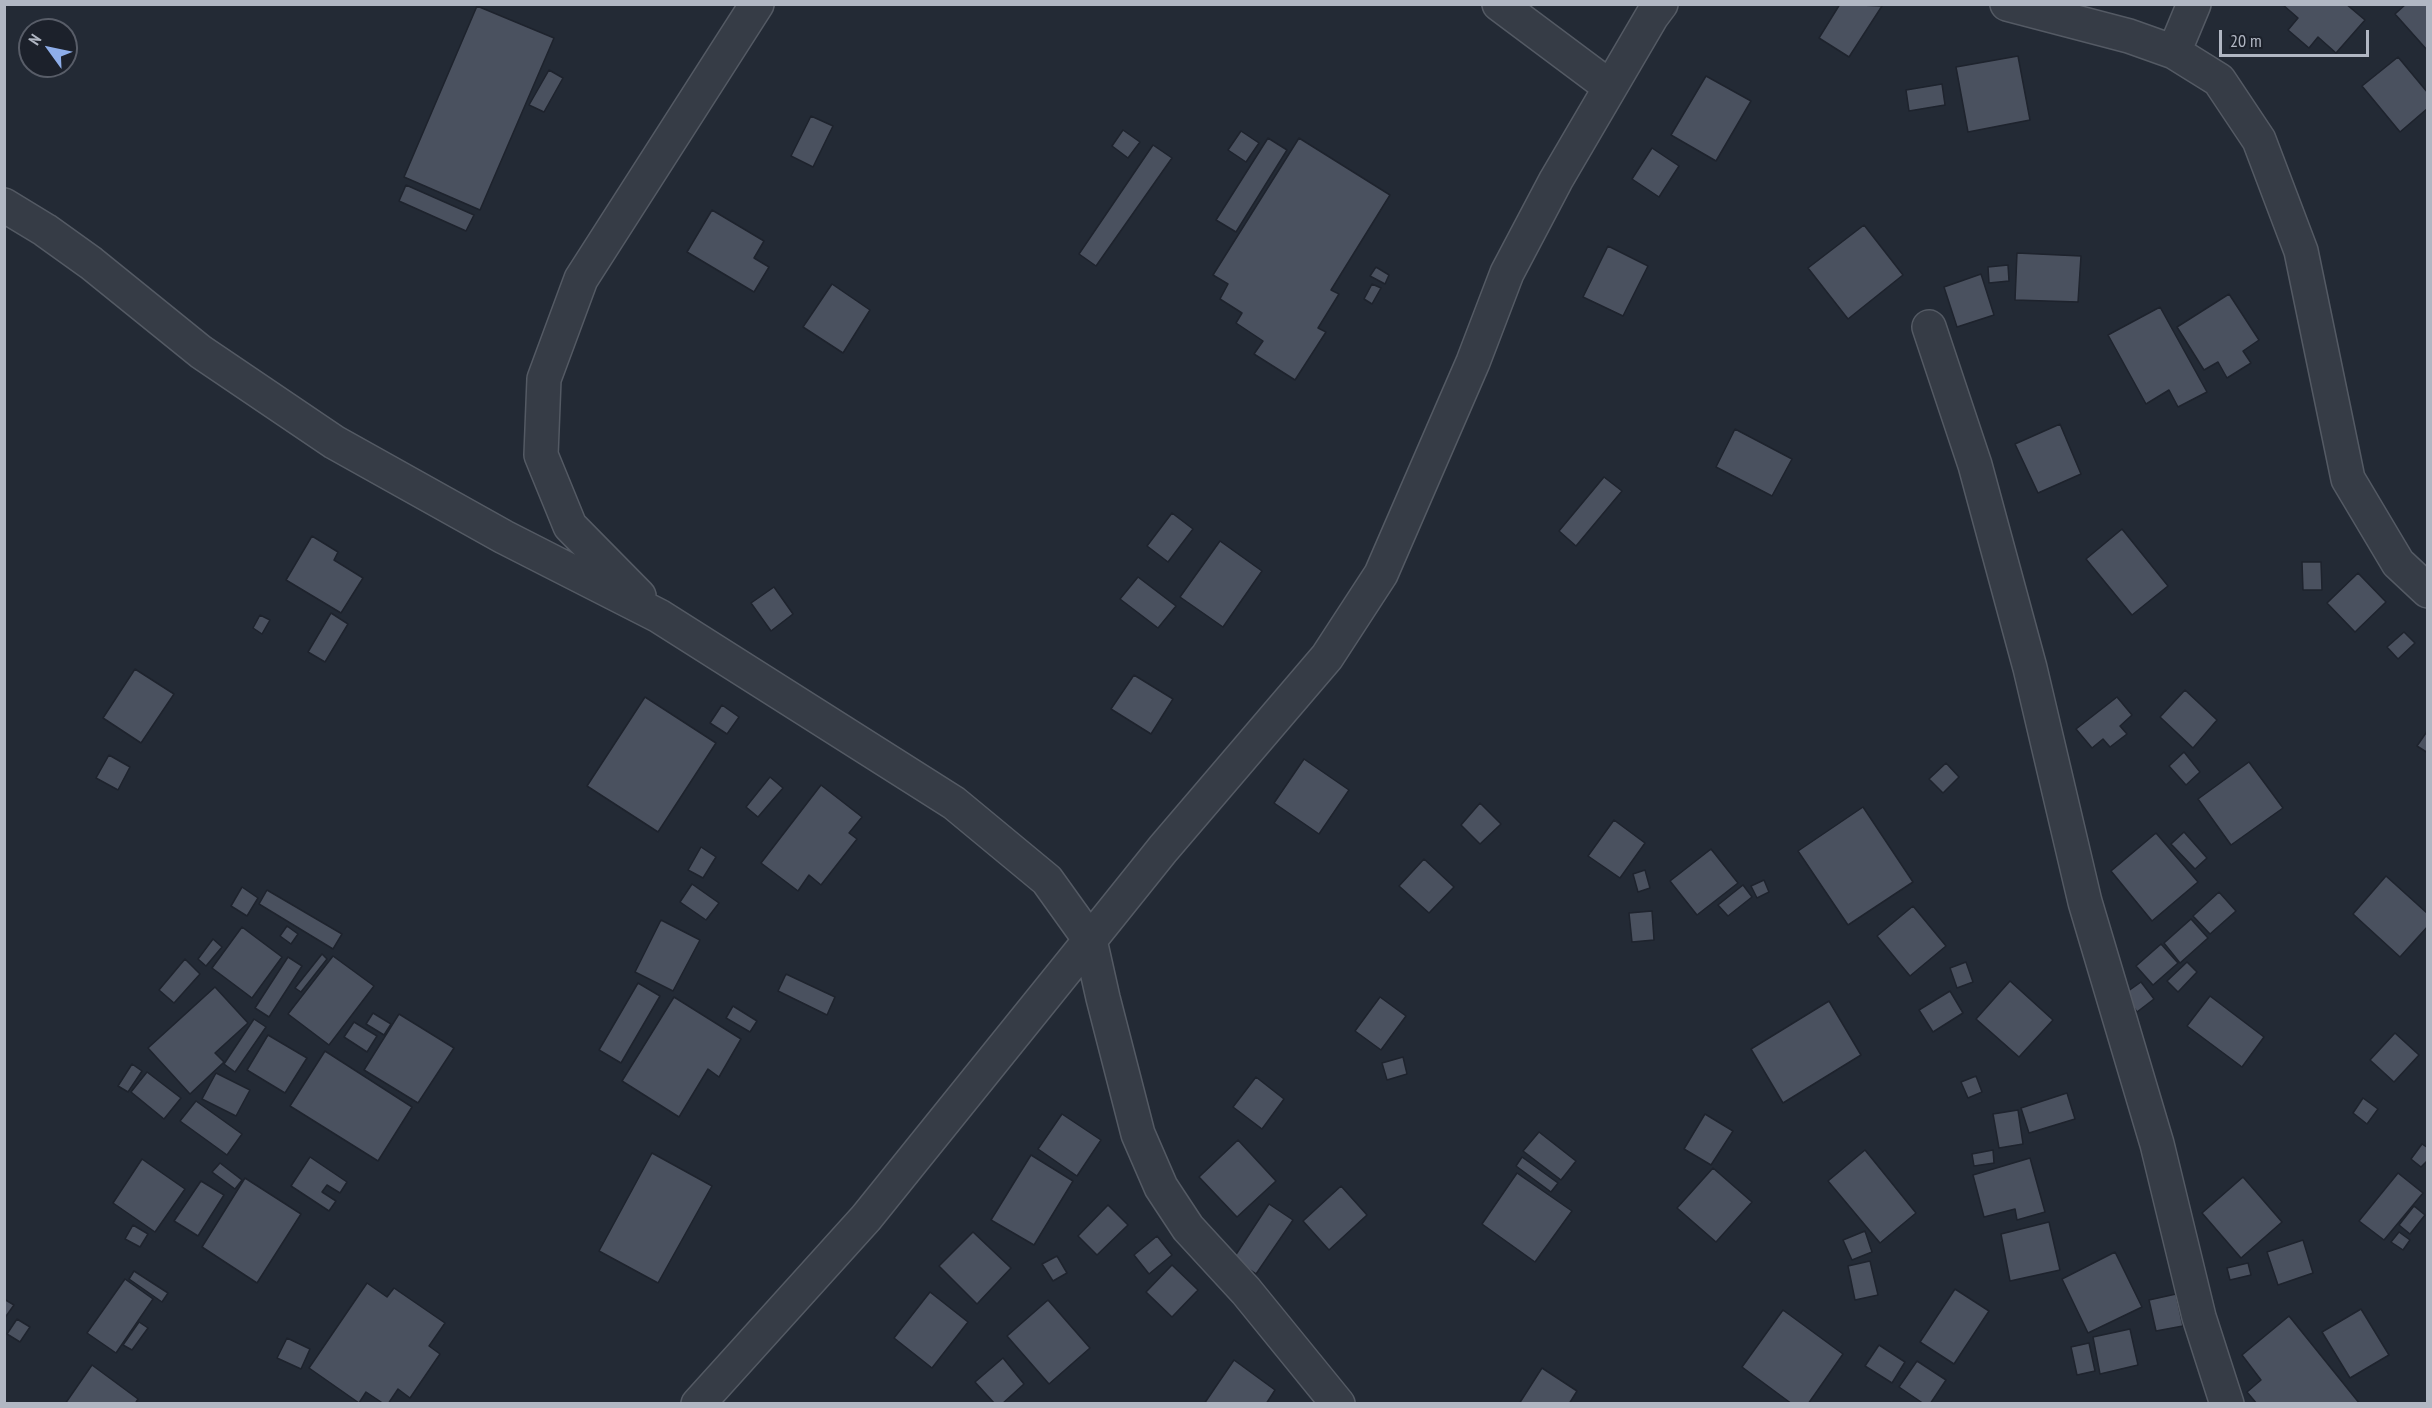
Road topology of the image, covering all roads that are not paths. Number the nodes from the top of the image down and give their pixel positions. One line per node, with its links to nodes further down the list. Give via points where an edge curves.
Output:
1 (757, 4): 11 (street, via 581,279 544,380 541,455 570,526)
2 (1499, 4): 7 (street)
3 (1661, 4): 7 (street)
4 (2007, 4): 6 (street)
5 (2194, 4): 6 (street)
6 (2174, 52): 10 (street, via 2219,80 2259,140 2301,251 2348,479 2398,563)
7 (1610, 87): 12 (street, via 1507,273 1473,362 1381,574 1327,657)
8 (4, 205): 11 (street, via 91,263 201,352 334,442 504,537)
9 (1929, 327): 15 (street, via 1975,465 2030,669 2085,902 2157,1144 2199,1317)
10 (2427, 591)
11 (659, 616): 12 (street, via 954,803 1047,880)
12 (1090, 940): 13 (street, via 866,1218); 14 (street, via 1138,1134 1161,1186 1188,1228 1246,1291)
13 (698, 1404)
14 (1338, 1404)
15 (2228, 1404)

